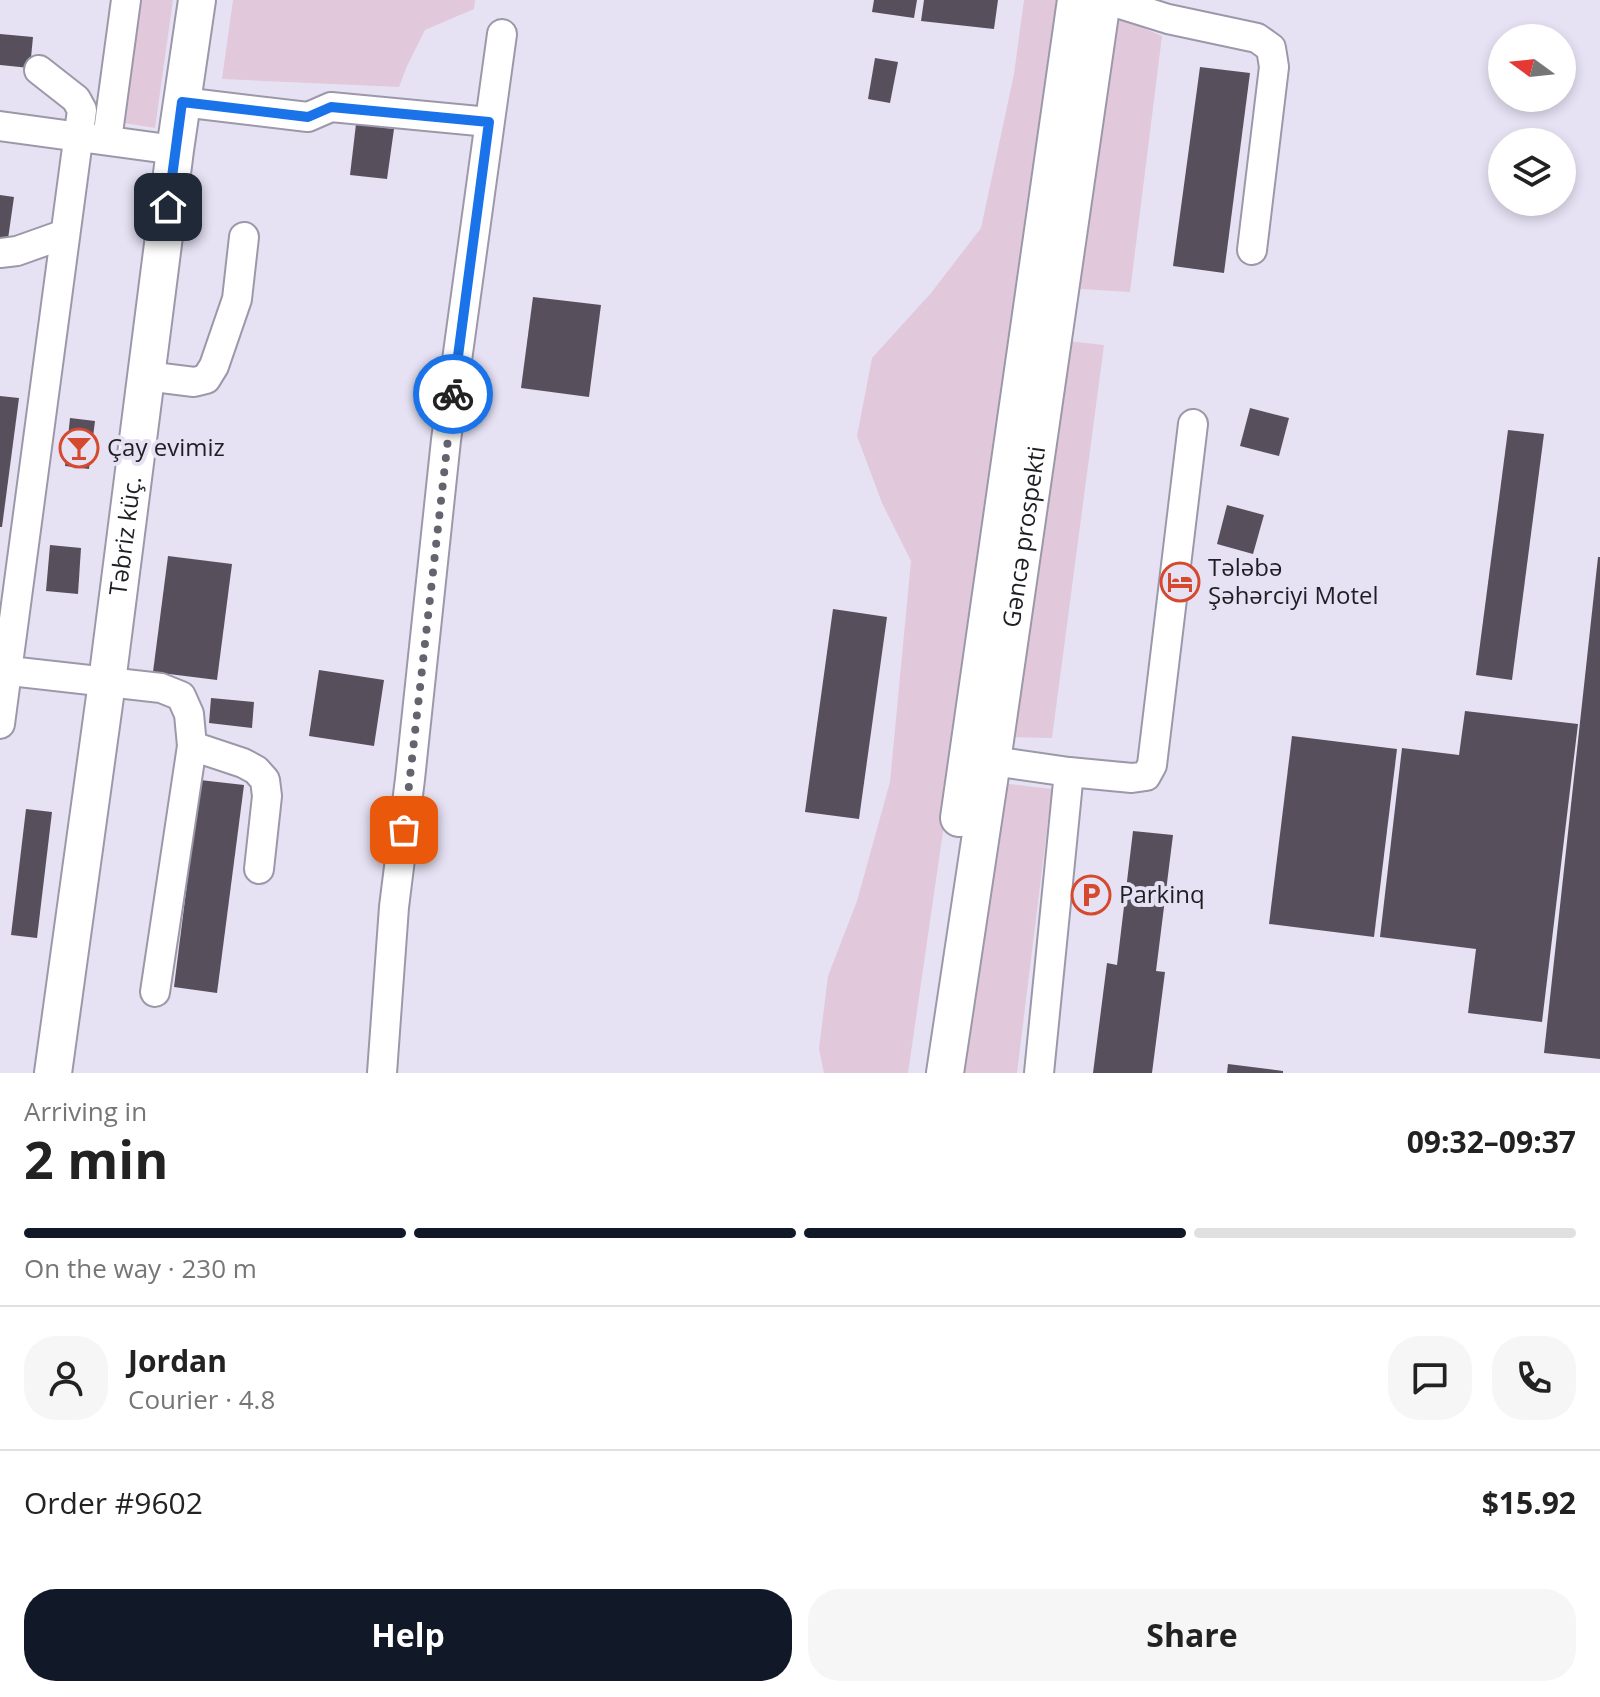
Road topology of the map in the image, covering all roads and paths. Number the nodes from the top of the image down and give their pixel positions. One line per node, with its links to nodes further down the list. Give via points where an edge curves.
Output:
1 (126, 0): 11 (street)
2 (197, 0): 7 (main road, Təbriz küç.)
3 (1076, 0): 23 (main road, Gəncə prospekti)
4 (1104, 0): 15 (street, via 1257,38 1271,48 1274,67); 23 (main road, Gəncə prospekti)
5 (502, 34): 8 (street)
6 (39, 70): 10 (street, via 76,99 82,110)
7 (182, 102): 8 (street, via 308,117 331,107); 12 (main road, Təbriz küç.)
8 (489, 122): 28 (street, via 446,440 394,907)
9 (0, 126): 10 (street)
10 (78, 136): 11 (street); 13 (street)
11 (107, 140): 12 (street)
12 (175, 150): 17 (main road, Təbriz küç.)
13 (65, 234): 16 (street); 19 (street)
14 (244, 237): 17 (street, via 237,299 206,379)
15 (1252, 250)
16 (0, 253)
17 (146, 376): 20 (main road, Təbriz küç.)
18 (1193, 424): 24 (street, via 1152,765 1146,776 1132,778)
19 (3, 670): 20 (street); 21 (street)
20 (107, 682): 22 (street, via 161,688 181,696); 27 (main road, Təbriz küç.)
21 (0, 724)
22 (192, 746): 25 (street, via 243,763 265,780); 26 (street)
23 (980, 759): 24 (street); 29 (main road, Gəncə prospekti); 30 (main road, Gəncə prospekti)
24 (1069, 772): 31 (street)
25 (259, 869)
26 (155, 992)
27 (53, 1073)
28 (382, 1073)
29 (922, 1073)
30 (945, 1073)
31 (1039, 1073)

